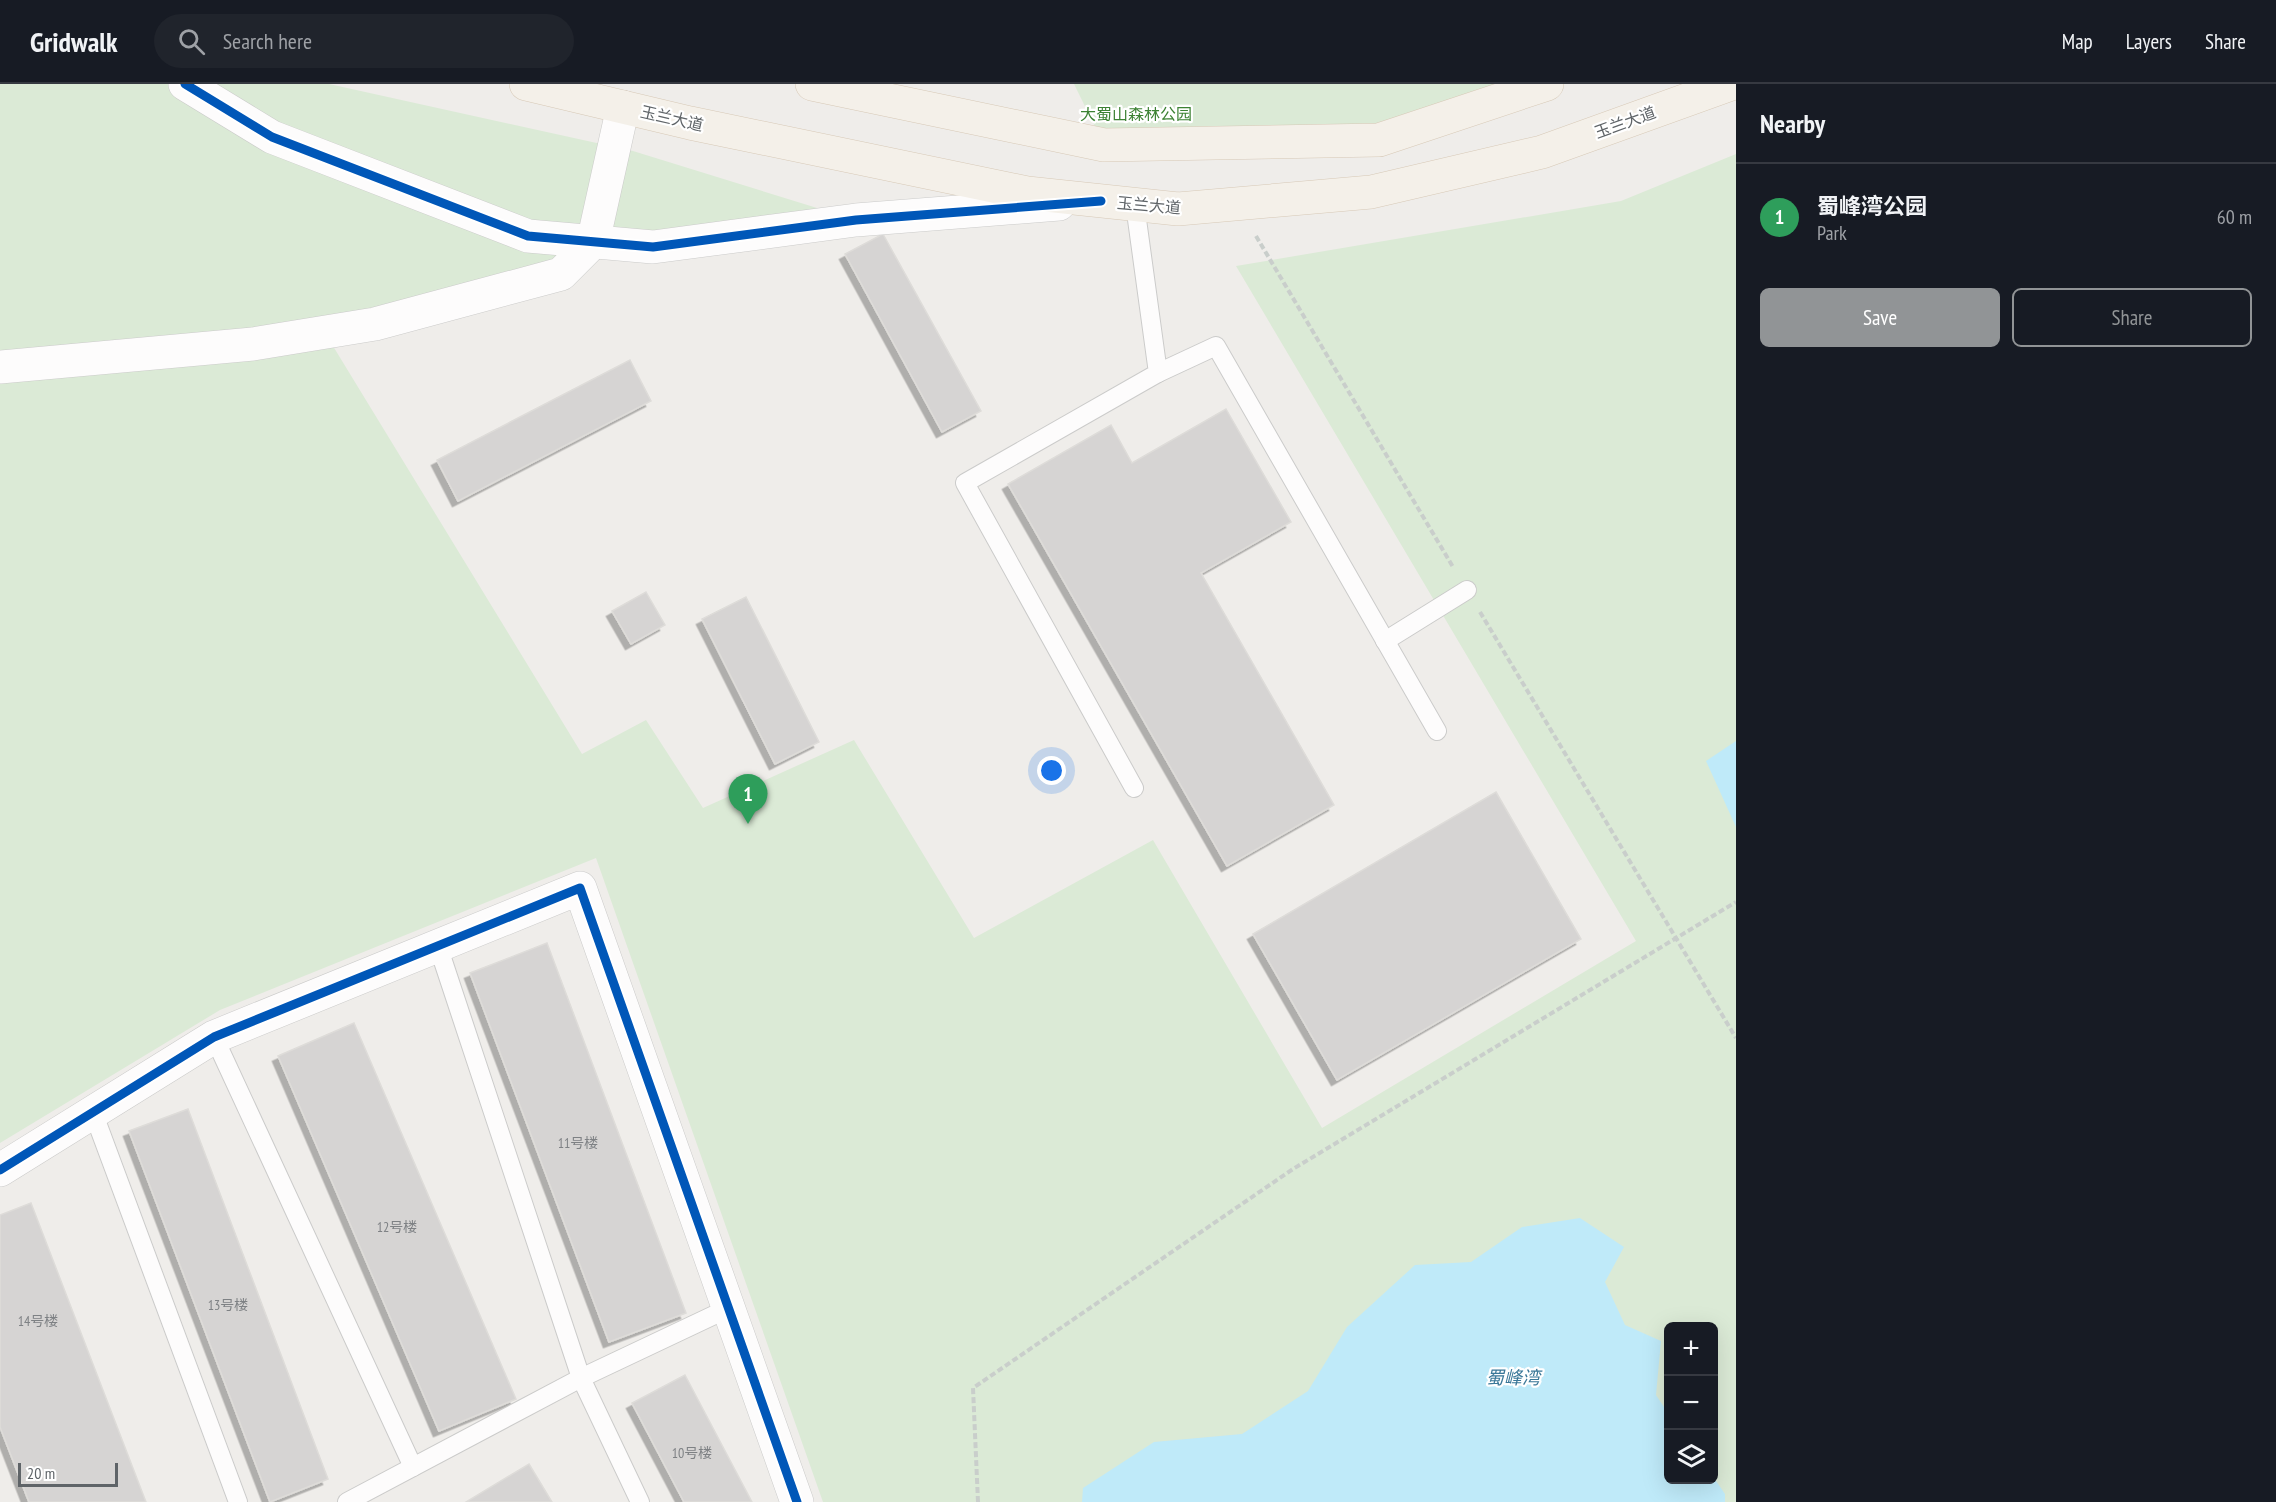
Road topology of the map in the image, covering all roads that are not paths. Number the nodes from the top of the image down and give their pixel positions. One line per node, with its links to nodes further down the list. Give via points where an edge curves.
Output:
1 (185, 84): 9 (street, via 272,137 339,163 528,236)
2 (526, 84): 6 (main road, 玉兰大道)
3 (812, 84): 4 (main road, via 1104,145 1379,140)
4 (1547, 84)
5 (1731, 84): 8 (main road, 玉兰大道, via 1542,152 1371,192 1179,209)
6 (623, 107): 7 (main road, 玉兰大道, via 1027,192); 9 (street)
7 (1101, 201): 8 (main road, 玉兰大道); 9 (street, via 856,220 653,248)
8 (1135, 205): 11 (lane)
9 (593, 242): 10 (street, via 561,274 375,324 253,344)
10 (0, 367)
11 (1158, 373): 13 (lane, via 1216,346); 15 (lane, via 965,483)
12 (1467, 590): 13 (lane)
13 (1385, 641): 14 (lane)
14 (1437, 730)
15 (1134, 788)
16 (438, 946): 17 (street); 20 (street, via 580,888); 21 (lane)
17 (214, 1037): 18 (street); 22 (lane)
18 (93, 1112): 19 (street); 23 (lane)
19 (0, 1170)
20 (729, 1308): 21 (lane); 26 (street)
21 (581, 1378): 22 (lane); 25 (lane)
22 (413, 1467): 24 (lane)
23 (238, 1502)
24 (347, 1502)
25 (640, 1502)
26 (797, 1502)

